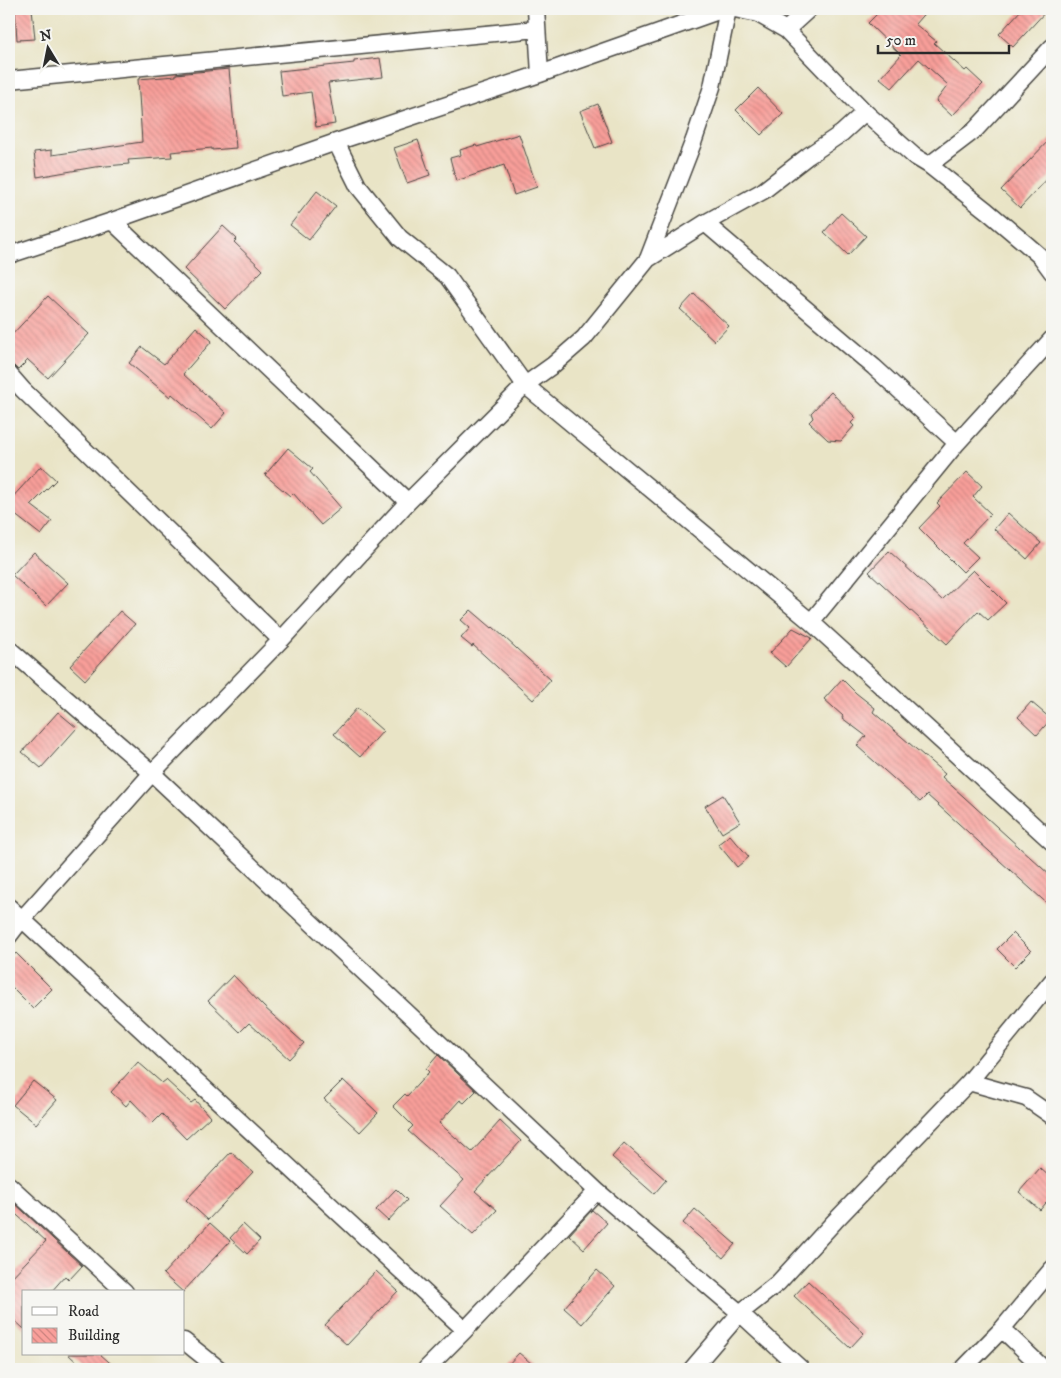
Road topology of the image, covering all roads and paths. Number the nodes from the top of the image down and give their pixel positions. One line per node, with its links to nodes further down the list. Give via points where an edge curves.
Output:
1 (536, 9): 6 (street)
2 (724, 9): 9 (street)
3 (728, 9): 17 (street, via 712,87 689,156)
4 (734, 9): 7 (street, via 758,14)
5 (809, 9): 7 (street)
6 (537, 29): 9 (street); 10 (street)
7 (786, 30): 11 (street)
8 (1052, 47): 13 (street, via 975,130)
9 (540, 74): 12 (street)
10 (9, 80)
11 (865, 112): 13 (street, via 914,156); 15 (street, via 842,133 763,191)
12 (336, 142): 14 (street); 21 (street, via 358,186 400,238 447,276)
13 (929, 165): 18 (street, via 1025,243)
14 (112, 221): 16 (street); 23 (street)
15 (705, 223): 17 (street); 22 (street)
16 (9, 255)
17 (648, 259): 21 (street, via 584,338)
18 (1052, 272)
19 (1052, 340): 22 (street)
20 (9, 374): 25 (street)
21 (525, 385): 23 (street); 24 (street)
22 (957, 443): 24 (street)
23 (408, 502): 25 (street)
24 (811, 622): 28 (street)
25 (281, 640): 27 (street)
26 (9, 649): 27 (street)
27 (152, 773): 30 (street); 36 (street)
28 (1052, 842)
29 (9, 907): 30 (street)
30 (22, 919): 31 (street); 41 (street)
31 (9, 936)
32 (1052, 982): 33 (street)
33 (969, 1082): 34 (street, via 1026,1098); 39 (street, via 835,1220 778,1284)
34 (1052, 1116)
35 (9, 1185): 38 (street)
36 (597, 1191): 39 (street); 41 (street)
37 (1052, 1269): 40 (street)
38 (123, 1290)
39 (740, 1313): 45 (street); 46 (street)
40 (1002, 1328): 47 (street); 48 (street)
41 (465, 1330): 44 (street)
42 (185, 1342): 43 (street)
43 (219, 1369)
44 (426, 1369)
45 (692, 1369)
46 (801, 1369)
47 (963, 1369)
48 (1044, 1369)

